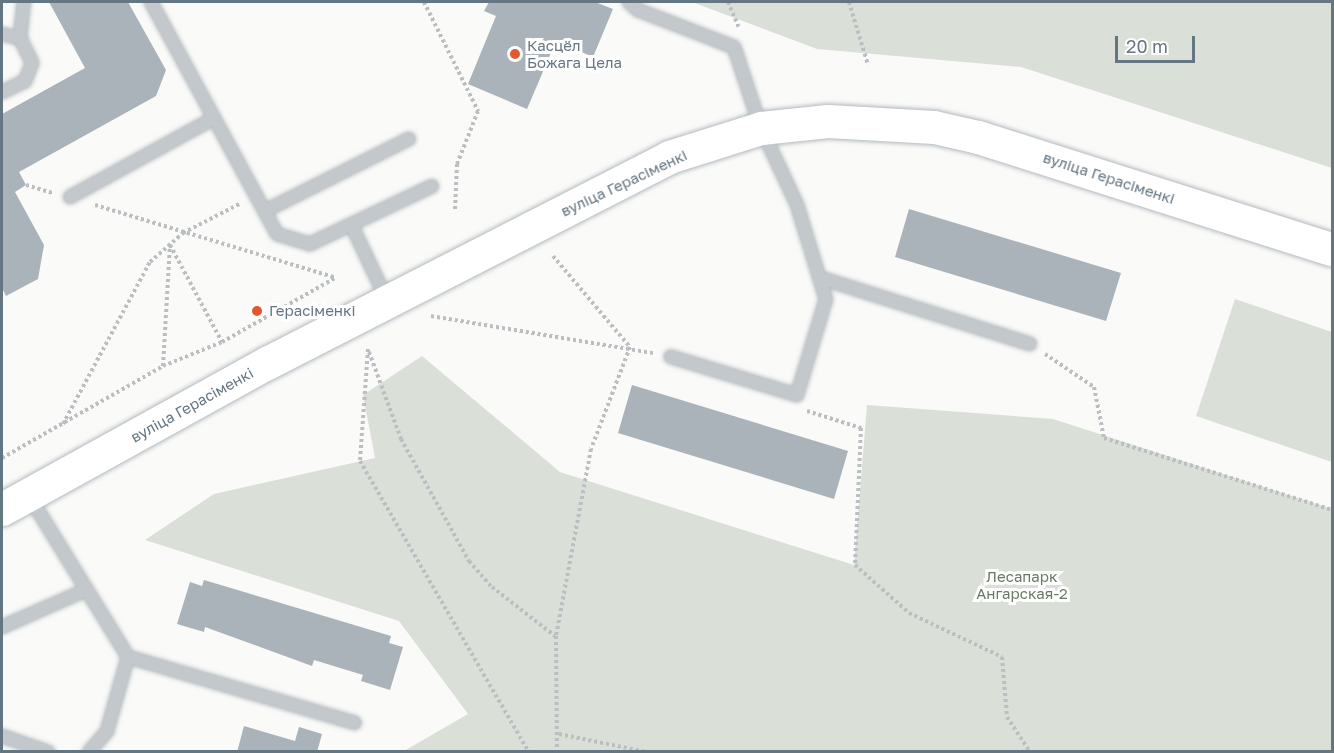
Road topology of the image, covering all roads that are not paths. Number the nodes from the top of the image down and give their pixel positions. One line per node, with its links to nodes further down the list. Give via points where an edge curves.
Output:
1 (24, 2): 5 (lane)
2 (151, 2): 7 (lane)
3 (629, 2): 8 (lane, via 638,10 734,47)
4 (2, 34): 5 (lane)
5 (20, 38): 6 (lane, via 30,54 30,73 18,87)
6 (2, 92)
7 (214, 118): 11 (lane); 12 (lane)
8 (761, 128): 14 (street, вуліца Герасіменкі, via 828,121 934,127 978,136); 15 (lane, via 797,206); 16 (street, вуліца Герасіменкі, via 669,157)
9 (409, 139): 12 (lane)
10 (432, 186): 13 (lane)
11 (70, 197)
12 (265, 211): 13 (lane, via 278,234 295,242 310,244)
13 (352, 226): 16 (lane)
14 (1332, 249)
15 (821, 278): 17 (lane); 18 (lane, via 826,299 797,395)
16 (387, 301): 19 (street, вуліца Герасіменкі)
17 (1030, 344)
18 (671, 357)
19 (15, 502): 20 (lane)
20 (86, 590): 21 (lane); 22 (lane)
21 (2, 627)
22 (128, 657): 23 (lane); 26 (lane, via 107,731)
23 (355, 723)
24 (2, 736): 25 (lane)
25 (48, 752)
26 (89, 752)

